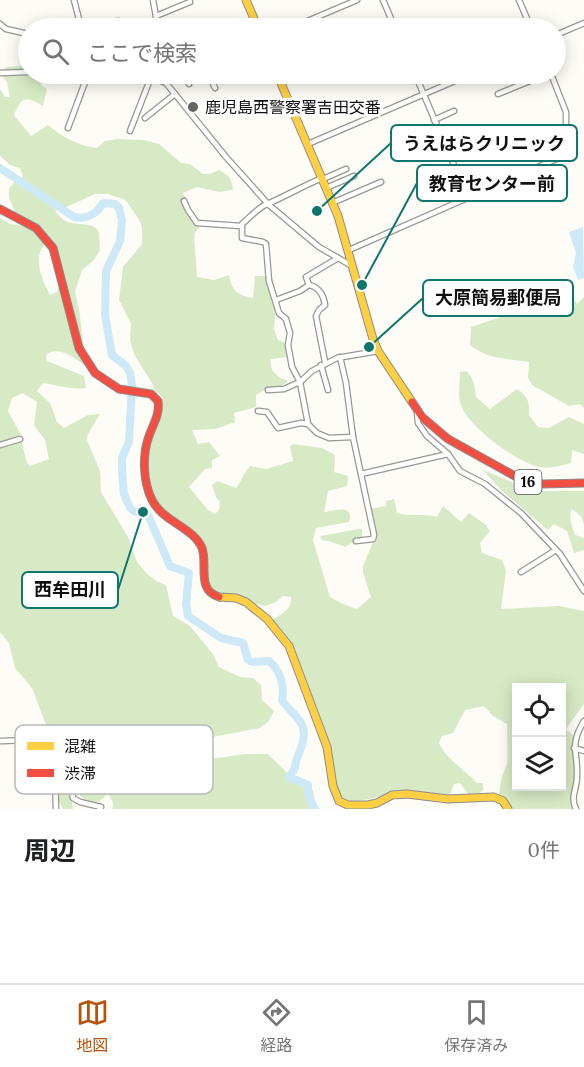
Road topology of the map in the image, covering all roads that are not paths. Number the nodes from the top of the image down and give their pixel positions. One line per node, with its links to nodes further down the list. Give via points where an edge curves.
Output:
1 (74, 0): 9 (street)
2 (153, 0): 8 (street)
3 (246, 0): 10 (street)
4 (357, 0): 11 (street)
5 (383, 0): 12 (street)
6 (519, 0): 13 (street)
7 (190, 2): 8 (street)
8 (156, 16)
9 (79, 18)
10 (254, 18)
11 (315, 18)
12 (391, 18)
13 (527, 18)
14 (584, 23): 17 (street)
15 (0, 24): 16 (street)
16 (6, 29): 18 (street); 19 (street)
17 (566, 30)
18 (0, 32)
19 (18, 32)
20 (18, 72): 21 (street)
21 (0, 73)
22 (84, 84): 38 (street)
23 (148, 84): 39 (street)
24 (168, 84): 32 (street)
25 (212, 84): 31 (street)
26 (281, 84): 41 (street, 16)
27 (419, 84): 33 (street)
28 (447, 84): 33 (street)
29 (524, 84): 34 (street)
30 (553, 84): 48 (street, via 566,112 565,153)
31 (214, 88)
32 (175, 94): 36 (street); 51 (street)
33 (423, 94): 37 (street); 41 (street)
34 (498, 94)
35 (454, 111): 37 (street)
36 (145, 118)
37 (434, 120): 42 (street)
38 (68, 128)
39 (130, 132)
40 (475, 133): 42 (street)
41 (308, 144): 45 (street, 16)
42 (446, 146): 48 (street)
43 (346, 169): 45 (street)
44 (354, 176): 47 (street)
45 (322, 178): 47 (street, 16); 51 (street)
46 (381, 182): 50 (street)
47 (326, 188): 50 (street, 16)
48 (468, 198): 54 (street)
49 (184, 201): 53 (street, via 197,222)
50 (332, 203): 54 (street, 16)
51 (269, 205): 53 (street); 55 (street)
52 (0, 209): 87 (street, via 30,223 49,241 79,348 95,373 119,389 152,394 159,404 146,451 153,504 199,543 210,593 238,598 252,606 289,646 327,747 339,801 369,805 392,795 448,799 494,796)
53 (241, 226): 58 (street, via 242,238 266,244 269,281)
54 (349, 250): 56 (street, 16)
55 (338, 258): 56 (street); 57 (street, via 309,274)
56 (354, 267): 59 (street, 16)
57 (309, 285): 58 (street); 61 (street, via 315,286 325,300 316,316)
58 (276, 300): 62 (street, via 279,313 286,319 292,367)
59 (378, 351): 60 (street); 65 (street, 16)
60 (340, 357): 61 (street); 68 (street)
61 (323, 364): 62 (street); 64 (street)
62 (300, 382): 63 (street); 67 (street)
63 (268, 390)
64 (328, 390)
65 (417, 410): 71 (street, via 420,427); 73 (street, 16, via 435,430 510,475 541,484)
66 (258, 411): 67 (street, via 267,411 278,429)
67 (308, 424): 68 (street, via 330,438)
68 (353, 437): 72 (street)
69 (20, 439): 70 (street)
70 (0, 446)
71 (448, 454): 72 (street); 75 (street, via 460,471 485,484)
72 (362, 474): 74 (street, via 374,535 373,539)
73 (584, 483)
74 (356, 541)
75 (556, 550): 76 (street); 77 (street)
76 (521, 572)
77 (584, 591)
78 (584, 721): 81 (street)
79 (0, 741): 80 (street)
80 (15, 742)
81 (574, 748): 82 (street); 88 (street, via 577,776 572,800)
82 (584, 751)
83 (55, 794): 85 (street)
84 (73, 794): 86 (street, via 80,802)
85 (56, 809)
86 (100, 809)
87 (508, 809)
88 (576, 809)

